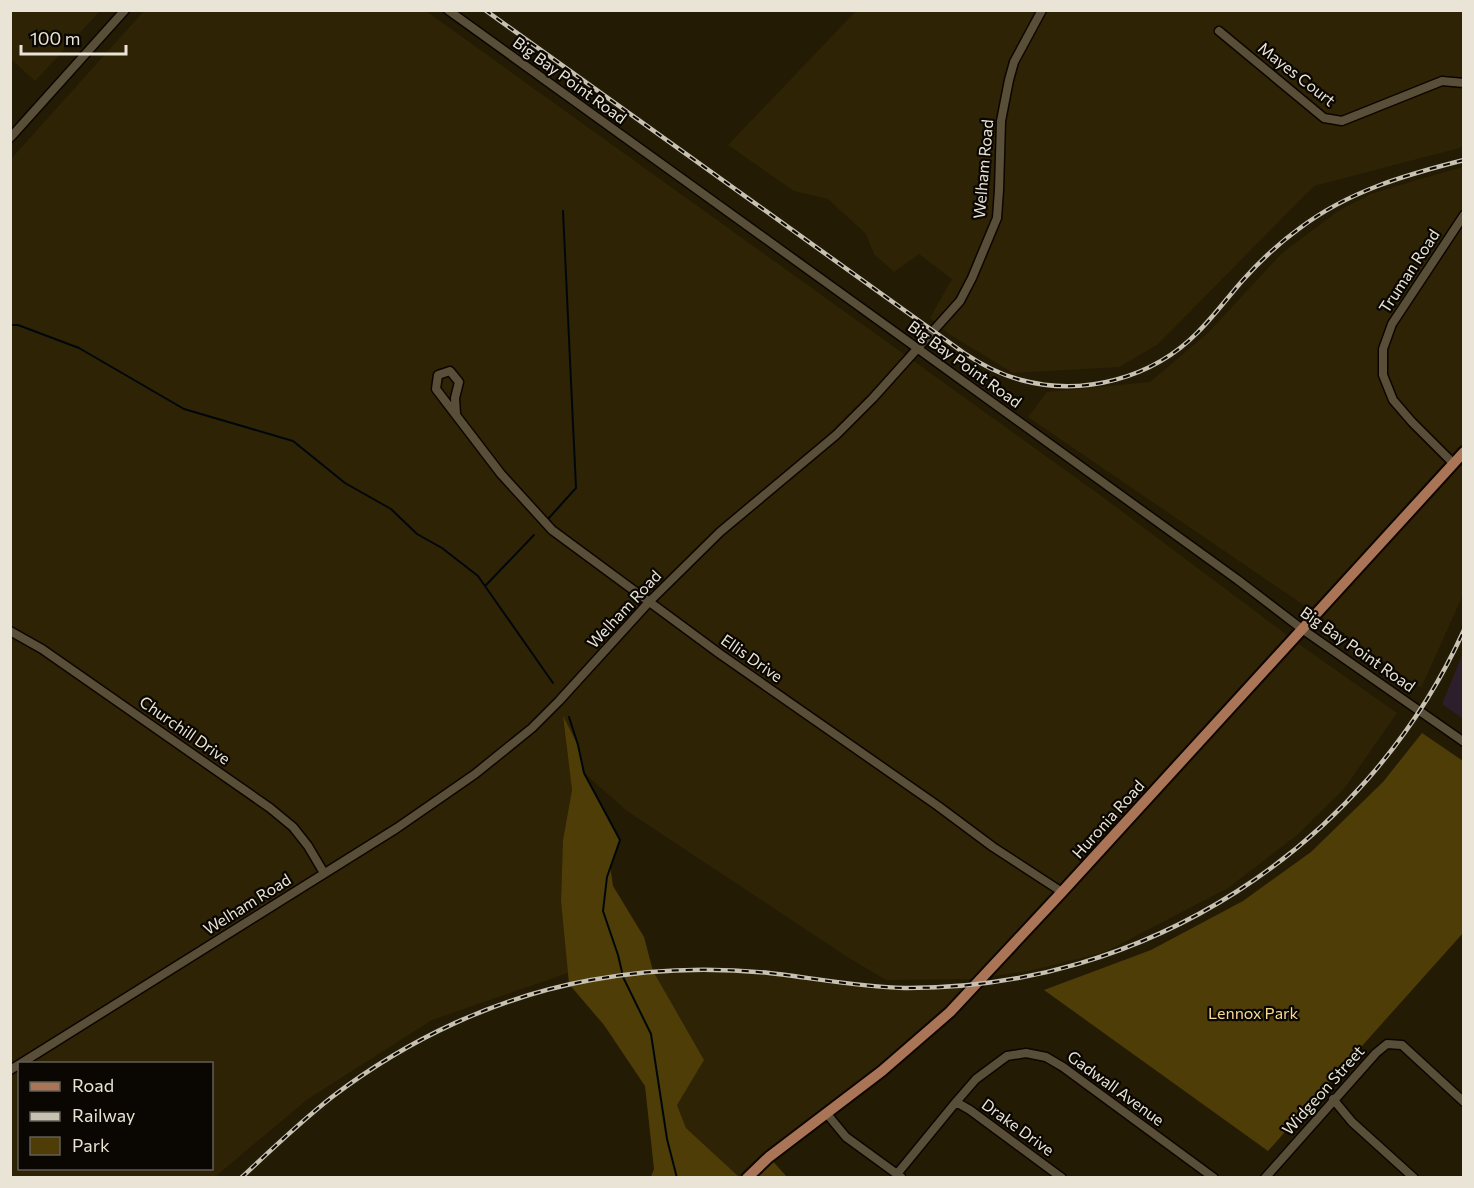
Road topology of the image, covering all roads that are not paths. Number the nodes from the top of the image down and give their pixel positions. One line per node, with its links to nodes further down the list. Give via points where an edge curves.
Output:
1 (125, 10): 6 (street)
2 (448, 10): 8 (street, Big Bay Point Road)
3 (1042, 10): 8 (street, Welham Road, via 1014,62 1009,80 1001,121 997,218 960,301)
4 (1219, 31): 5 (street, Mayes Court, via 1324,118 1342,121 1442,81)
5 (1464, 83)
6 (10, 138)
7 (1464, 215): 11 (street, Truman Road, via 1392,324 1383,349 1383,375 1393,400)
8 (917, 348): 12 (street, Welham Road, via 836,435 720,532); 13 (street, Big Bay Point Road)
9 (456, 414): 9 (street, Ellis Drive, via 454,398 459,382 450,372 438,375 436,389); 12 (street, Ellis Drive, via 501,474 552,530)
10 (1464, 452): 11 (main road, Huronia Road)
11 (1453, 463): 13 (main road, Huronia Road)
12 (650, 602): 16 (street, Welham Road, via 523,735 475,774); 17 (street, Ellis Drive)
13 (1302, 629): 15 (street, Big Bay Point Road); 17 (main road, Huronia Road)
14 (10, 631): 16 (street, Churchill Drive, via 42,649 270,808 293,827)
15 (1464, 742)
16 (324, 873): 18 (street, Welham Road)
17 (1062, 892): 22 (main road, Huronia Road, via 950,1012)
18 (23, 1062)
19 (1333, 1099): 21 (street, Widgeon Street, via 1387,1044 1402,1045); 27 (street, Widgeon Street); 28 (street, via 1352,1122)
20 (956, 1102): 23 (street, Gadwall Avenue); 25 (street, Drake Drive); 26 (street, Gadwall Avenue, via 976,1079 1007,1056 1026,1053 1046,1057)
21 (1464, 1102)
22 (826, 1114): 23 (street, via 846,1137); 24 (main road, Huronia Road)
23 (899, 1176)
24 (747, 1178)
25 (1062, 1178)
26 (1214, 1178)
27 (1264, 1178)
28 (1414, 1178)

